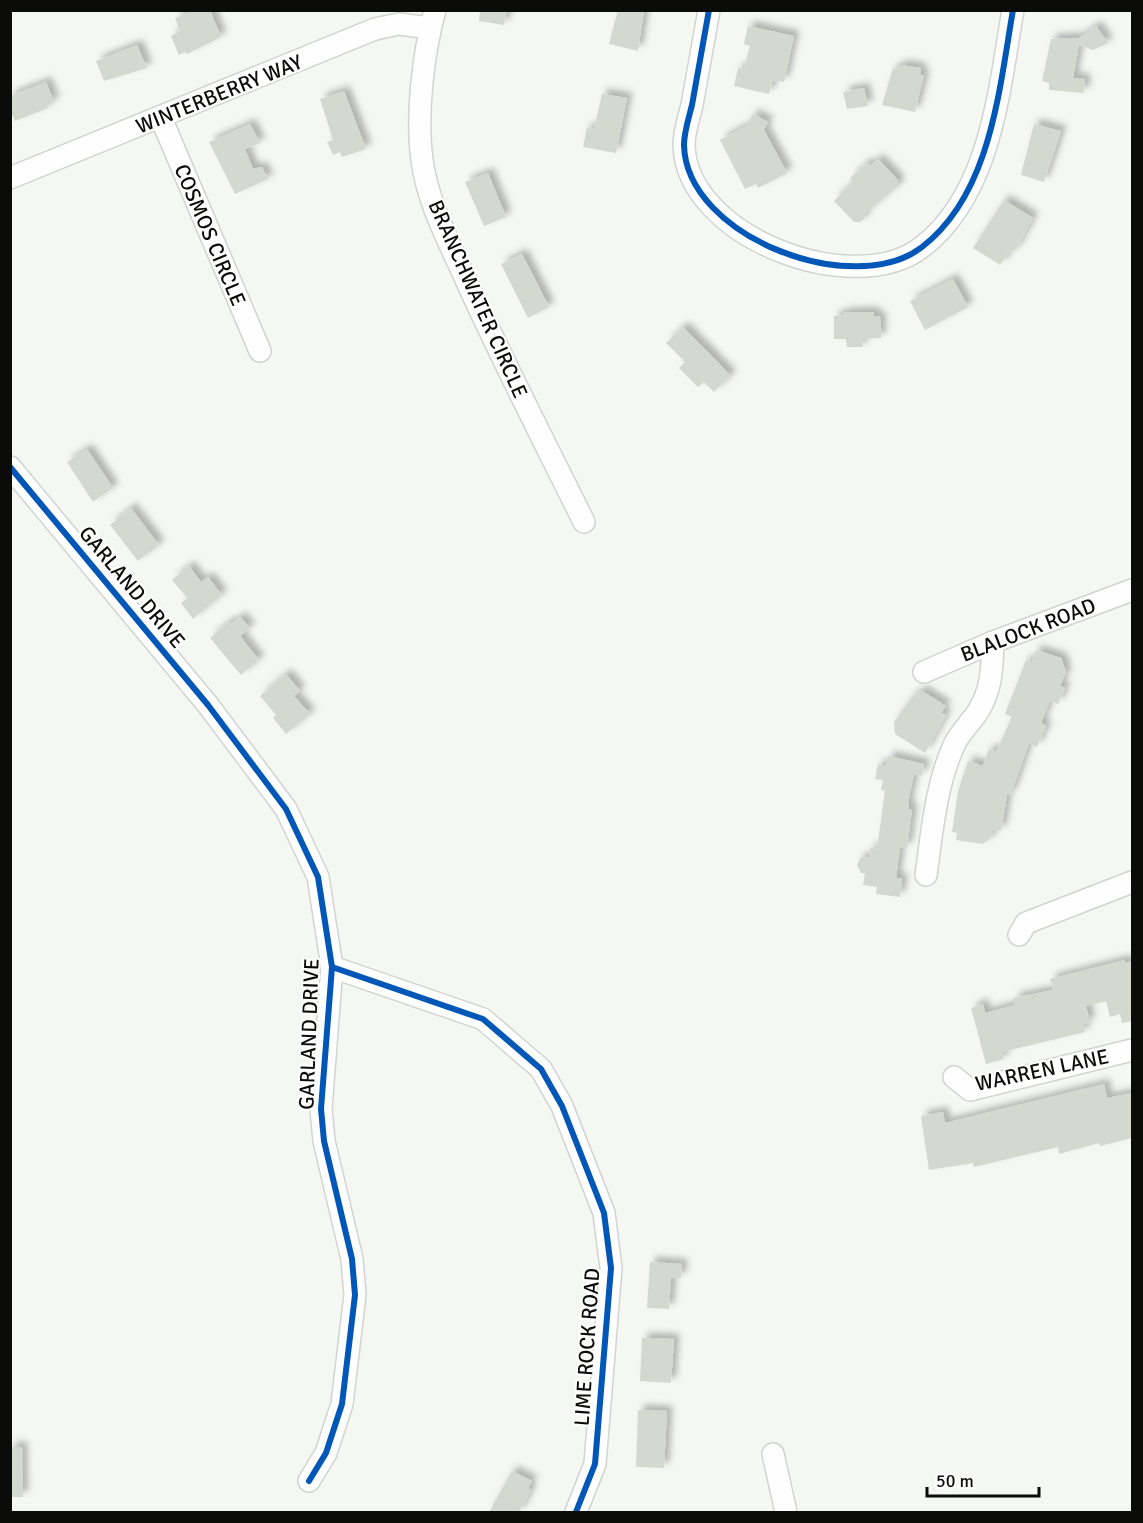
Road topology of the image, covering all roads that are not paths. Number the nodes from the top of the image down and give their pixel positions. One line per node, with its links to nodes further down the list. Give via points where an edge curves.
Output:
1 (709, 10): 2 (street, via 684,145 692,181 705,202 730,225 795,257 851,268 879,267 905,259 954,213 975,176 997,100)
2 (1013, 10)
3 (433, 19): 4 (street, WINTERBERRY WAY, via 375,29); 8 (street, BRANCHWATER CIRCLE, via 420,114 422,161 432,204 484,320)
4 (161, 118): 5 (street, WINTERBERRY WAY); 6 (street, COSMOS CIRCLE)
5 (10, 178)
6 (260, 351)
7 (10, 467): 15 (street, GARLAND DRIVE, via 208,705 286,809 318,877)
8 (584, 522)
9 (1132, 590): 10 (street, BLALOCK ROAD)
10 (993, 642): 11 (street, BLALOCK ROAD); 12 (street, via 991,686 955,742 945,771)
11 (924, 672)
12 (926, 875)
13 (1132, 882): 14 (street, via 1026,923)
14 (1019, 935)
15 (332, 967): 19 (street, GARLAND DRIVE, via 321,1109 324,1140 352,1259 355,1295 342,1404 327,1453); 20 (street, LIME ROCK ROAD, via 483,1019 541,1069 562,1106 604,1213 611,1268 595,1464)
16 (1132, 1050): 17 (street, WARREN LANE, via 970,1090)
17 (954, 1077)
18 (772, 1454): 21 (street)
19 (309, 1481)
20 (576, 1512)
21 (786, 1512)

